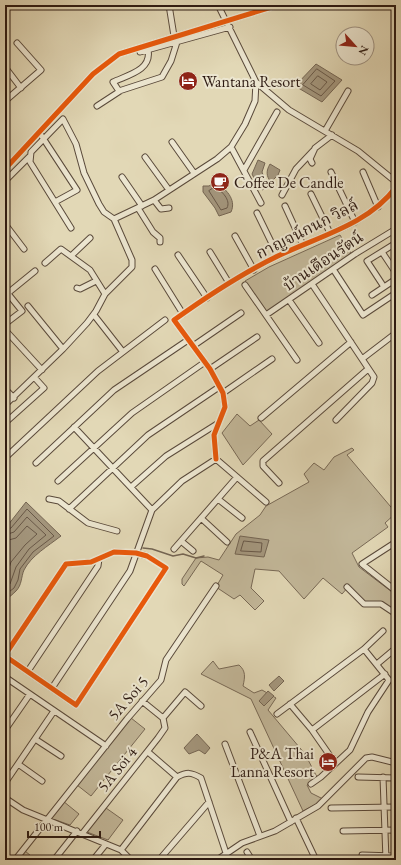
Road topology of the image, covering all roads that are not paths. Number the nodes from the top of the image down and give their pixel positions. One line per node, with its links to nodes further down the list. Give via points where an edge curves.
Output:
1 (169, 5): 6 (street)
2 (218, 5): 4 (street)
3 (278, 5): 4 (street)
4 (226, 20): 5 (street); 6 (street)
5 (230, 27): 7 (street); 12 (street)
6 (177, 35): 7 (street); 13 (street, via 119,54 102,66)
7 (179, 41): 9 (street); 17 (street, via 162,77)
8 (17, 43): 14 (street, via 41,70)
9 (148, 50): 10 (street); 17 (street, via 149,58 143,68 113,82)
10 (140, 52)
11 (5, 67): 14 (street)
12 (256, 82): 21 (street, via 289,110); 26 (street, via 255,101)
13 (82, 86): 16 (street); 22 (street)
14 (21, 88): 18 (street)
15 (348, 90): 21 (street)
16 (87, 91)
17 (120, 91): 19 (street)
18 (5, 101)
19 (97, 106)
20 (277, 112): 32 (street)
21 (325, 131): 23 (street)
22 (39, 132): 24 (street); 31 (street)
23 (332, 135): 27 (street); 38 (street, via 358,151)
24 (44, 139): 28 (street); 44 (street, via 76,190); 51 (street, via 62,119 76,144 84,173 99,204 104,212)
25 (172, 142): 35 (street)
26 (232, 146): 32 (street); 35 (street)
27 (313, 151): 30 (street, via 310,159); 42 (street, via 296,169)
28 (29, 157): 37 (street); 44 (street)
29 (145, 157): 40 (street)
30 (312, 162)
31 (5, 169)
32 (244, 170): 45 (street)
33 (331, 172): 52 (street)
34 (362, 172): 48 (street)
35 (194, 173): 40 (street)
36 (122, 177): 47 (street)
37 (5, 181)
38 (396, 182)
39 (396, 187): 48 (street, กาญจน์กนก วิลล์)
40 (169, 190): 43 (street)
41 (311, 194): 56 (street)
42 (282, 195)
43 (154, 200): 47 (street); 49 (street, via 161,209)
44 (55, 202): 54 (street)
45 (261, 204)
46 (285, 206): 61 (street)
47 (140, 207): 51 (street); 59 (street)
48 (378, 207): 52 (street, กาญจน์กนก วิลล์)
49 (169, 208)
50 (257, 213): 67 (street)
51 (114, 219): 83 (street, via 132,260 132,267)
52 (355, 222): 56 (street, กาญจน์กนก วิลล์)
53 (5, 224): 62 (street)
54 (71, 228)
55 (396, 229): 70 (street, บ้านเดือนรัตน์)
56 (330, 233): 61 (street, กาญจน์กนก วิลล์)
57 (235, 236): 71 (street)
58 (90, 238): 66 (street)
59 (160, 242)
60 (396, 243): 64 (street)
61 (303, 245): 67 (street, กาญจน์กนก วิลล์)
62 (24, 249)
63 (210, 252): 76 (street)
64 (382, 252): 73 (street); 79 (street, via 367,261)
65 (178, 255): 85 (street)
66 (72, 256): 68 (street, via 61,249); 75 (street, via 90,270)
67 (278, 256): 71 (street, กาญจน์กนก วิลล์)
68 (45, 263)
69 (154, 269): 89 (street)
70 (332, 269): 77 (street, บ้านเดือนรัตน์); 82 (street, via 363,315)
71 (254, 270): 76 (street, กาญจน์กนก วิลล์)
72 (36, 271): 81 (street)
73 (396, 273)
74 (396, 279): 79 (street)
75 (96, 281): 80 (street); 83 (street)
76 (229, 283): 85 (street, กาญจน์กนก วิลล์)
77 (312, 284): 86 (street, บ้านเดือนรัตน์); 98 (street)
78 (245, 285): 91 (street)
79 (384, 287): 84 (street)
80 (77, 288)
81 (6, 291): 93 (street, via 22,311)
82 (396, 293)
83 (105, 294): 90 (street)
84 (372, 295)
85 (207, 298): 89 (street, กาญจน์กนก วิลล์)
86 (289, 300): 91 (street, บ้านเดือนรัตน์); 99 (street)
87 (28, 306): 101 (street)
88 (241, 313): 100 (street)
89 (183, 314): 97 (street, via 174,320)
90 (94, 315): 101 (street); 102 (street)
91 (266, 315): 105 (street)
92 (165, 320): 102 (street)
93 (5, 324)
94 (7, 332): 109 (street)
95 (396, 333): 104 (street)
96 (257, 337): 107 (street)
97 (188, 340): 100 (street); 120 (street, via 114,390)
98 (351, 342): 104 (street); 116 (street)
99 (319, 343)
100 (193, 346): 106 (street)
101 (63, 349): 109 (street)
102 (123, 352): 122 (street, via 98,371)
103 (272, 359): 113 (street)
104 (362, 359): 108 (street)
105 (297, 360)
106 (205, 362): 107 (street); 121 (street, via 132,413)
107 (210, 369): 111 (street)
108 (368, 369): 117 (street, via 374,377 372,383); 128 (street, via 264,461 263,466)
109 (42, 370): 110 (street)
110 (34, 378): 114 (street); 118 (street, via 44,388)
111 (220, 387): 113 (street); 125 (street, via 148,435)
112 (5, 389): 114 (street)
113 (223, 393): 119 (street, via 224,415)
114 (14, 398): 115 (street)
115 (5, 405)
116 (261, 418)
117 (336, 420)
118 (5, 423)
119 (217, 424): 123 (street, via 213,444); 129 (street, via 166,456)
120 (74, 427): 121 (street); 124 (street)
121 (93, 447): 125 (street); 127 (street)
122 (5, 458)
123 (216, 458): 126 (street); 134 (street, via 182,481)
124 (36, 463)
125 (112, 467): 129 (street); 133 (street)
126 (237, 477): 131 (street); 132 (street)
127 (58, 481)
128 (278, 482)
129 (131, 487): 134 (street)
130 (49, 499): 133 (street, via 59,501)
131 (218, 499): 135 (street); 136 (street)
132 (266, 502)
133 (68, 509): 137 (street, via 88,524)
134 (152, 510): 143 (street)
135 (201, 518): 138 (street); 139 (street)
136 (242, 518)
137 (117, 530)
138 (181, 541): 141 (street); 142 (street)
139 (227, 542)
140 (396, 542): 147 (street, via 362,564)
141 (174, 548)
142 (193, 551)
143 (136, 553): 144 (street, via 114,552); 157 (street, via 130,571); 157 (street, via 147,556 166,568 76,705)
144 (99, 559): 152 (street, via 66,564); 154 (street, via 98,566)
145 (216, 586): 159 (street, 5A Soi 5, via 166,660 161,680)
146 (347, 587): 148 (street, via 364,604 381,604)
147 (396, 591)
148 (396, 614)
149 (383, 631): 151 (street)
150 (396, 648): 153 (street)
151 (364, 649): 153 (street); 160 (street)
152 (5, 655): 154 (street)
153 (377, 664): 155 (street)
154 (28, 671): 157 (street)
155 (385, 674): 166 (street); 173 (street, via 389,680 368,712 350,750)
156 (5, 677): 158 (street)
157 (52, 688)
158 (30, 694): 162 (street); 165 (street)
159 (142, 701): 164 (street); 170 (street, 5A Soi 5)
160 (290, 704): 163 (street); 166 (street)
161 (201, 706): 164 (street, via 185,692)
162 (54, 711): 168 (street); 170 (street)
163 (276, 714)
164 (163, 718): 171 (street, 5A Soi 4, via 165,728)
165 (5, 730)
166 (312, 730): 173 (street)
167 (250, 732): 190 (street)
168 (36, 739): 172 (street); 175 (street)
169 (225, 744): 195 (street)
170 (106, 746): 189 (street, 5A Soi 5)
171 (148, 752): 176 (street); 193 (street, 5A Soi 4)
172 (60, 756)
173 (336, 763): 182 (street)
174 (396, 763): 188 (street, via 366,758 318,806)
175 (18, 764): 180 (street); 181 (street)
176 (177, 777): 184 (street, via 192,772 201,778); 197 (street)
177 (358, 777): 178 (street)
178 (383, 777): 179 (street); 185 (street)
179 (396, 778)
180 (42, 781)
181 (5, 783)
182 (311, 784)
183 (5, 798): 189 (street, via 23,810)
184 (208, 802): 199 (street); 207 (street)
185 (383, 807): 186 (street); 187 (street); 192 (street)
186 (396, 807)
187 (331, 808)
188 (296, 818): 190 (street); 210 (street)
189 (46, 820): 193 (street); 203 (street, 5A Soi 5)
190 (291, 822): 195 (street)
191 (396, 830): 192 (street)
192 (385, 831): 194 (street); 202 (street)
193 (80, 832): 196 (street); 204 (street, 5A Soi 4)
194 (343, 832)
195 (260, 836): 199 (street)
196 (106, 844): 197 (street); 205 (street)
197 (121, 850): 206 (street)
198 (247, 852): 209 (street)
199 (226, 853): 208 (street)
200 (362, 855): 202 (street)
201 (396, 856): 202 (street)
202 (386, 858)
203 (14, 860)
204 (54, 860)
205 (93, 860)
206 (131, 860)
207 (159, 860)
208 (218, 860)
209 (252, 860)
210 (316, 860)

